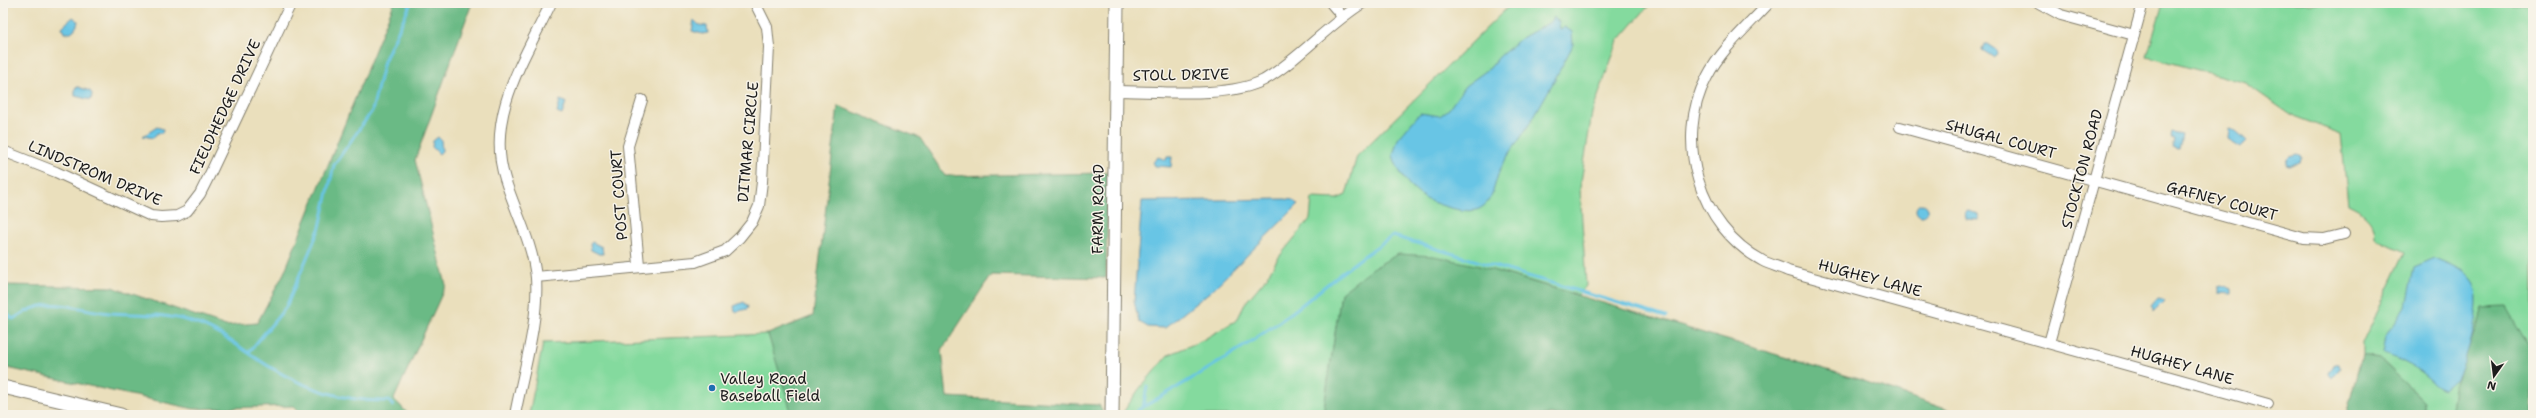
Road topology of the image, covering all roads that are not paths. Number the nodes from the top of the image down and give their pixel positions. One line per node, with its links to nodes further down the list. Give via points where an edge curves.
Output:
1 (291, 3): 17 (street, FIELDHEDGE DRIVE, via 200,194 186,211)
2 (551, 3): 20 (street, via 505,101 499,140 505,179 528,242)
3 (755, 3): 19 (street, DITMAR CIRCLE, via 767,27 769,70 759,206 740,237 725,251 695,262)
4 (1117, 3): 12 (street, FARM ROAD)
5 (1332, 3): 10 (street)
6 (1363, 3): 10 (street, STOLL DRIVE)
7 (1769, 3): 21 (street, HUGHEY LANE, via 1716,62 1700,90 1695,106 1692,136 1694,163 1709,207 1720,223 1752,254 1788,271)
8 (2039, 3): 11 (street, via 2061,15)
9 (2143, 3): 11 (street, STOCKTON ROAD)
10 (1342, 16): 12 (street, STOLL DRIVE, via 1292,60 1252,85 1219,91)
11 (2134, 35): 16 (street, STOCKTON ROAD)
12 (1116, 91): 26 (street, FARM ROAD)
13 (642, 100): 19 (street, POST COURT, via 628,146)
14 (1900, 127): 16 (street, SHUGAL COURT)
15 (3, 151): 17 (street, LINDSTROM DRIVE, via 56,172 151,216)
16 (2094, 181): 18 (street, GAFNEY COURT, via 2302,238 2324,239); 21 (street, STOCKTON ROAD)
17 (177, 216)
18 (2344, 234)
19 (639, 265): 20 (street, DITMAR CIRCLE)
20 (536, 277): 25 (street, via 535,311)
21 (2050, 343): 23 (street, HUGHEY LANE)
22 (3, 388): 24 (street)
23 (2268, 404)
24 (121, 415)
25 (515, 415)
26 (1112, 415)

